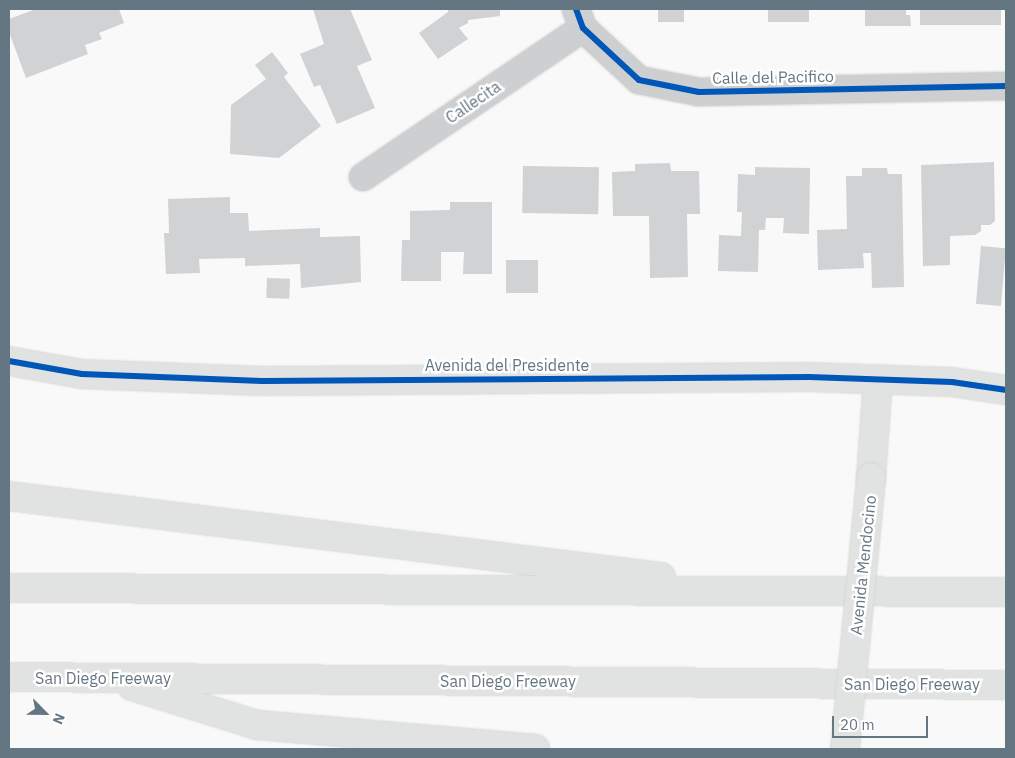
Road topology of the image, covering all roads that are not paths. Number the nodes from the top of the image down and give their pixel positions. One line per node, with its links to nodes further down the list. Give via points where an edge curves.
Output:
1 (580, 18): 2 (street, Calle del Pacifico, via 639,80 699,92); 3 (street, Callecita)
2 (1006, 86)
3 (363, 177)
4 (9, 361): 5 (main road, Avenida del Presidente, via 82,374 262,381 799,377)
5 (878, 380): 6 (main road, Avenida del Presidente, via 952,382); 15 (main road, Avenida Mendocino, bridge, via 872,477)
6 (1006, 390)
7 (9, 496): 10 (main road)
8 (9, 588): 10 (main road)
9 (1006, 592): 10 (main road)
10 (789, 593)
11 (9, 677): 12 (main road, San Diego Freeway)
12 (104, 678): 13 (main road, San Diego Freeway); 14 (main road, via 257,726)
13 (1006, 685)
14 (535, 749)
15 (845, 749)

